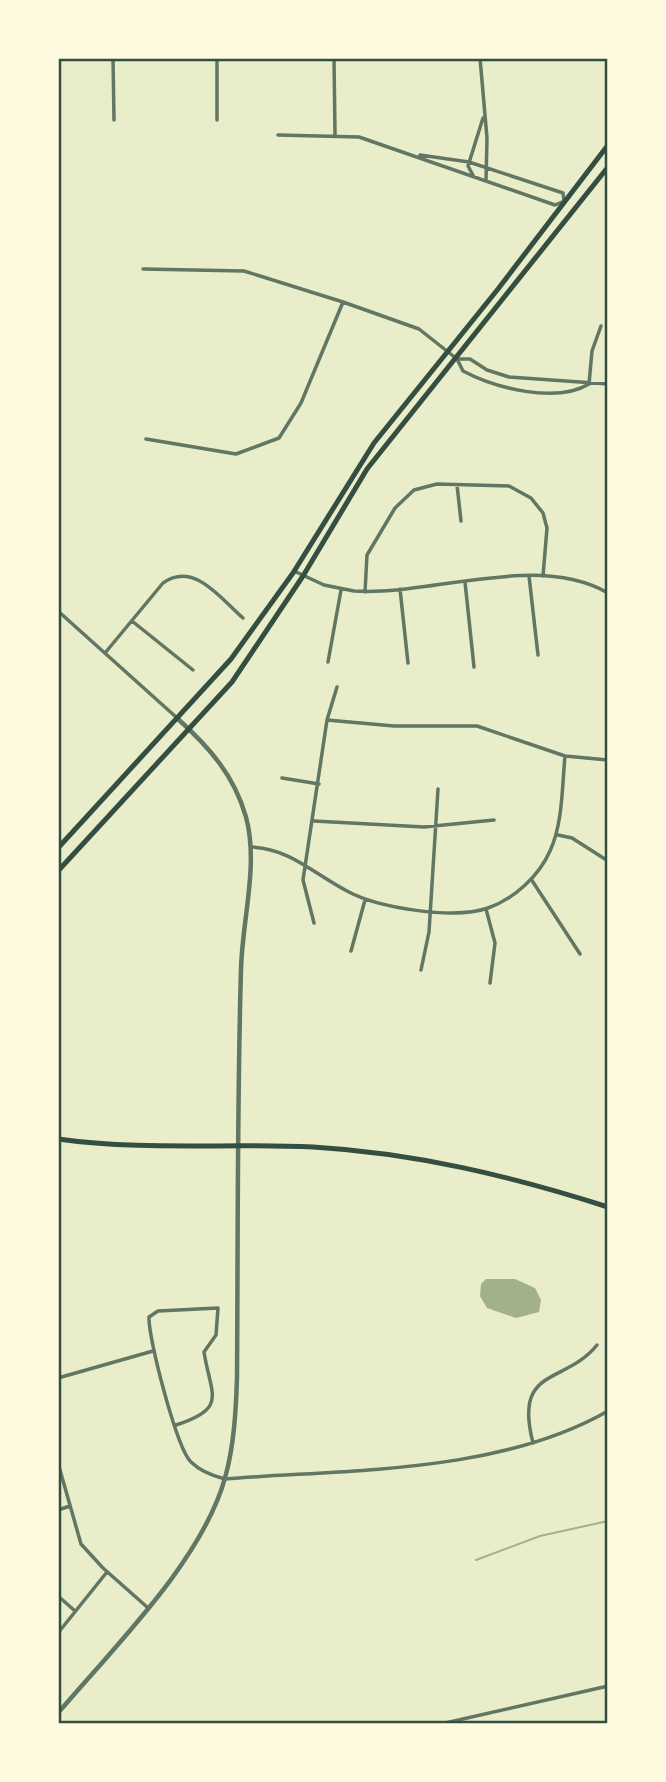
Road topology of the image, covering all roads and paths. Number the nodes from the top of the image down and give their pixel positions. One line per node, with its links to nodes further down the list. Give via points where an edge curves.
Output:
1 (113, 58): 6 (street)
2 (217, 58): 7 (street)
3 (334, 58): 8 (street)
4 (480, 58): 5 (street)
5 (483, 116): 12 (street); 13 (street)
6 (114, 120)
7 (217, 120)
8 (335, 134): 9 (street); 11 (street)
9 (278, 135)
10 (608, 145): 17 (main road)
11 (415, 154): 12 (street); 15 (street)
12 (469, 162): 13 (street); 15 (street)
13 (488, 167): 16 (street); 17 (street, via 563,193)
14 (608, 167): 18 (main road)
15 (474, 177): 16 (street)
16 (486, 181): 17 (street, via 555,205)
17 (564, 201): 18 (street); 22 (main road)
18 (578, 206): 23 (main road)
19 (143, 269): 20 (street, via 244,271)
20 (343, 302): 22 (street, via 411,325); 26 (street, via 301,403 279,438 236,454)
21 (601, 326): 24 (street, via 592,351)
22 (448, 352): 23 (street); 29 (main road, via 374,443)
23 (457, 359): 24 (street, via 470,359 509,377); 24 (street, via 463,371 502,388 576,391); 30 (main road, via 367,469)
24 (589, 384): 25 (street)
25 (608, 384)
26 (146, 439)
27 (457, 484): 28 (street); 32 (street, via 509,486 536,502 547,528); 36 (street, via 429,485 399,503 370,548)
28 (461, 521)
29 (294, 571): 30 (street); 48 (main road, via 231,659)
30 (303, 576): 35 (street); 50 (main road, via 232,682)
31 (530, 576): 32 (street); 33 (street); 42 (street)
32 (542, 576): 37 (street, via 576,581)
33 (465, 582): 34 (street); 45 (street)
34 (400, 589): 36 (street); 44 (street)
35 (341, 590): 36 (street); 43 (street)
36 (366, 592)
37 (608, 593)
38 (58, 611): 41 (street)
39 (243, 618): 40 (street, via 186,574 163,583)
40 (132, 621): 41 (street); 46 (street)
41 (105, 653): 48 (street)
42 (538, 655)
43 (328, 662)
44 (408, 663)
45 (474, 667)
46 (193, 670)
47 (337, 687): 49 (street)
48 (178, 719): 50 (street); 61 (main road)
49 (327, 720): 51 (street, via 477,726); 54 (street)
50 (190, 729): 60 (street, via 228,773 246,817); 64 (main road)
51 (565, 756): 52 (street); 59 (street)
52 (608, 760)
53 (282, 778): 54 (street)
54 (319, 783): 57 (street)
55 (438, 789): 58 (street)
56 (494, 820): 58 (street)
57 (314, 821): 58 (street); 63 (street)
58 (434, 826): 68 (street)
59 (557, 835): 62 (street, via 572,838); 65 (street)
60 (251, 847): 63 (street, via 280,850); 75 (street, via 241,944)
61 (58, 849)
62 (608, 860)
63 (307, 866): 66 (street); 69 (street, via 303,887)
64 (58, 871)
65 (531, 879): 67 (street, via 508,899); 71 (street)
66 (366, 900): 68 (street, via 399,909); 70 (street)
67 (486, 909): 68 (street); 73 (street, via 495,943)
68 (430, 910): 72 (street)
69 (314, 923)
70 (351, 951)
71 (580, 954)
72 (421, 970)
73 (490, 983)
74 (58, 1139): 75 (main road, via 96,1144)
75 (238, 1145): 76 (main road, via 422,1158 529,1182); 84 (street, via 237,1377)
76 (608, 1208)
77 (597, 1345): 82 (street, via 580,1361 545,1379 534,1392 528,1417)
78 (154, 1351): 79 (street); 81 (street); 81 (street, via 149,1317 158,1311 218,1308 216,1335 204,1352 214,1393 212,1406 201,1416)
79 (58, 1378)
80 (608, 1411): 82 (street)
81 (176, 1425): 84 (street, via 191,1463)
82 (533, 1443): 84 (street, via 447,1462)
83 (58, 1463): 85 (street)
84 (225, 1479): 89 (street, via 193,1547)
85 (70, 1506): 86 (street); 87 (street, via 81,1544)
86 (58, 1510)
87 (107, 1572): 89 (street); 90 (street)
88 (58, 1596): 90 (street)
89 (147, 1607): 93 (street)
90 (75, 1611): 91 (street)
91 (58, 1633)
92 (608, 1686): 94 (street)
93 (58, 1713)
94 (441, 1724)

